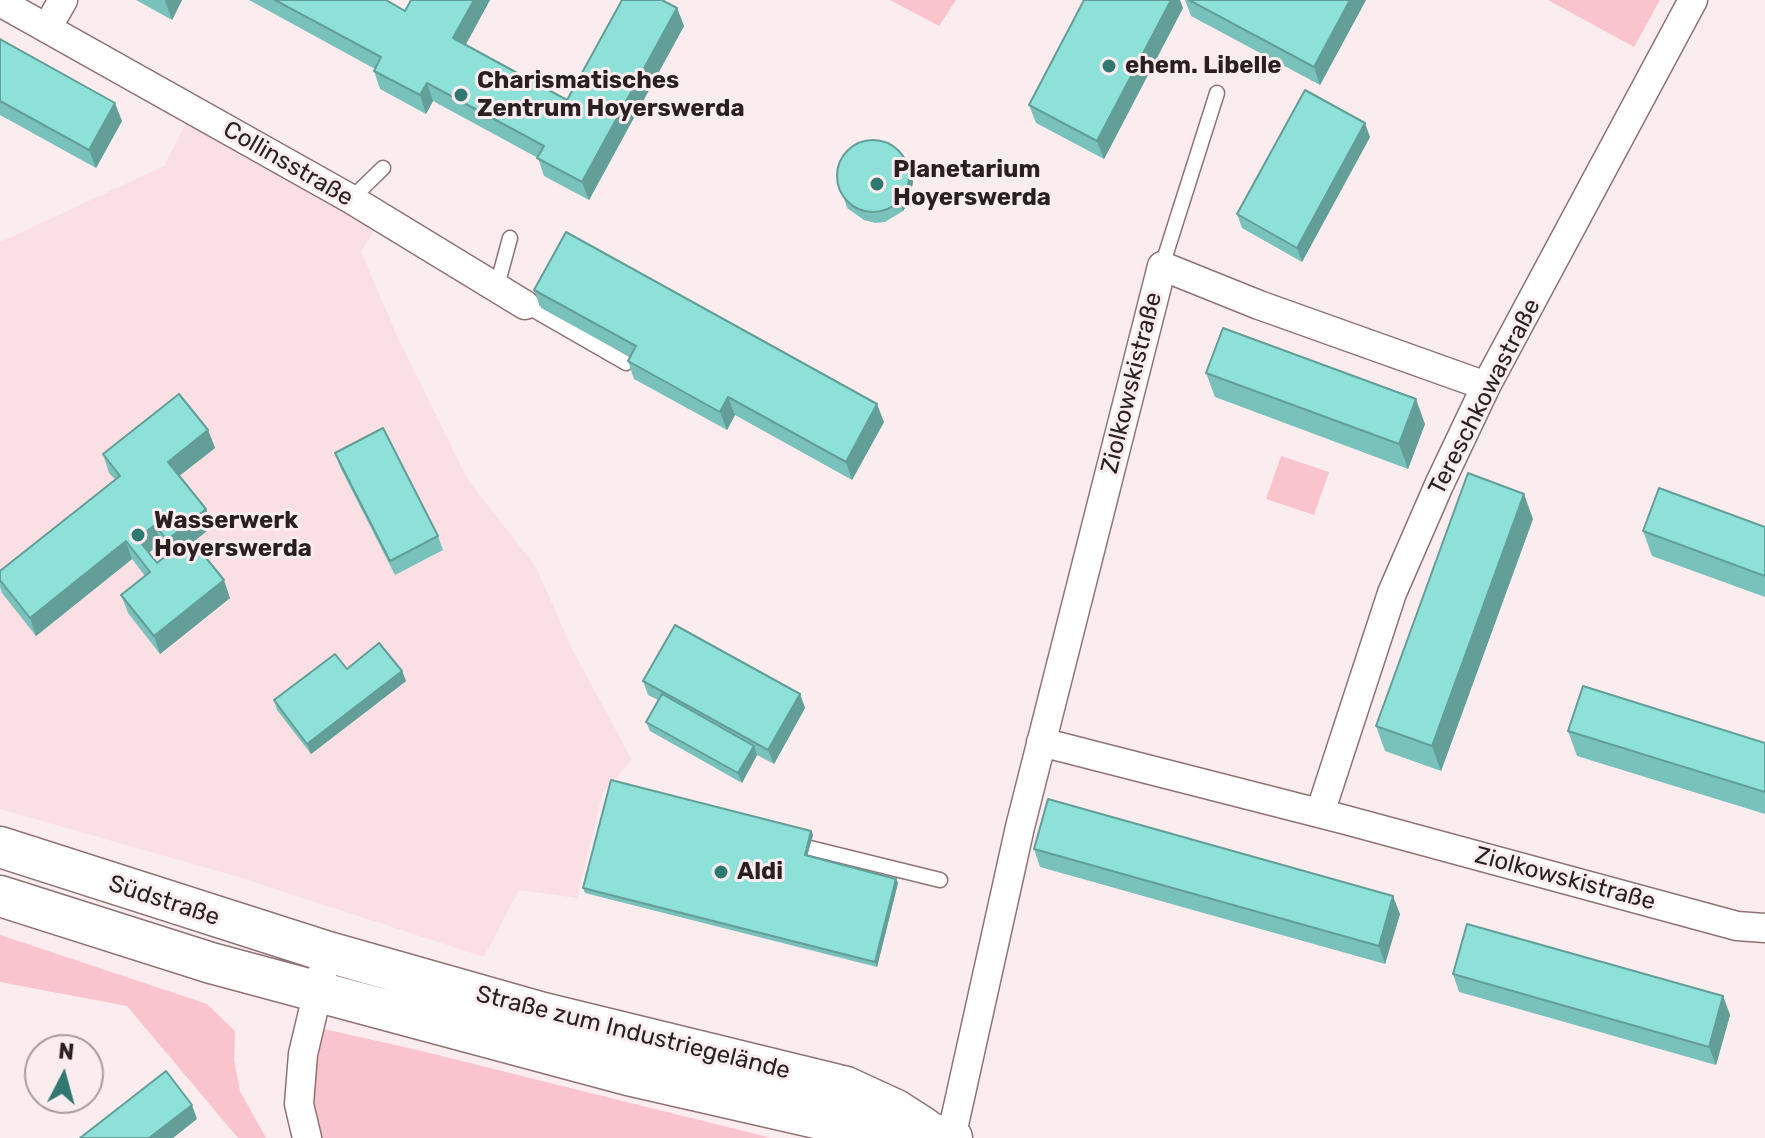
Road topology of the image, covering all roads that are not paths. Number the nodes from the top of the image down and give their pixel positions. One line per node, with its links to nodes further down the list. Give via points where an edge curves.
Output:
1 (63, 0): 4 (street)
2 (1693, 0): 13 (street, Tereschkowastraße)
3 (0, 2): 4 (street, Collinsstraße)
4 (47, 28): 7 (street, Collinsstraße)
5 (1217, 93): 9 (lane)
6 (383, 168): 7 (lane)
7 (351, 199): 10 (street, Collinsstraße)
8 (510, 238): 10 (lane)
9 (1162, 266): 13 (street, Ziolkowskistraße); 14 (street, Ziolkowskistraße)
10 (497, 286): 11 (street, Collinsstraße)
11 (525, 305): 12 (lane)
12 (626, 363)
13 (1486, 386): 15 (street, Tereschkowastraße, via 1392,593)
14 (1041, 742): 15 (street, Ziolkowskistraße); 25 (street, Ziolkowskistraße)
15 (1320, 813): 22 (street, Ziolkowskistraße, via 1722,922)
16 (0, 847): 18 (main road, Südstraße)
17 (810, 848): 20 (lane)
18 (40, 860): 19 (lane); 23 (main road, Südstraße)
19 (0, 861)
20 (940, 880)
21 (0, 896): 24 (main road, Südstraße)
22 (1765, 928)
23 (328, 952): 24 (street); 25 (main road, Straße zum Industriegelände, via 543,1013 846,1087)
24 (318, 991): 25 (main road, Straße zum Industriegelände, via 628,1075 838,1123); 26 (street, via 299,1104)
25 (944, 1136)
26 (307, 1138)

